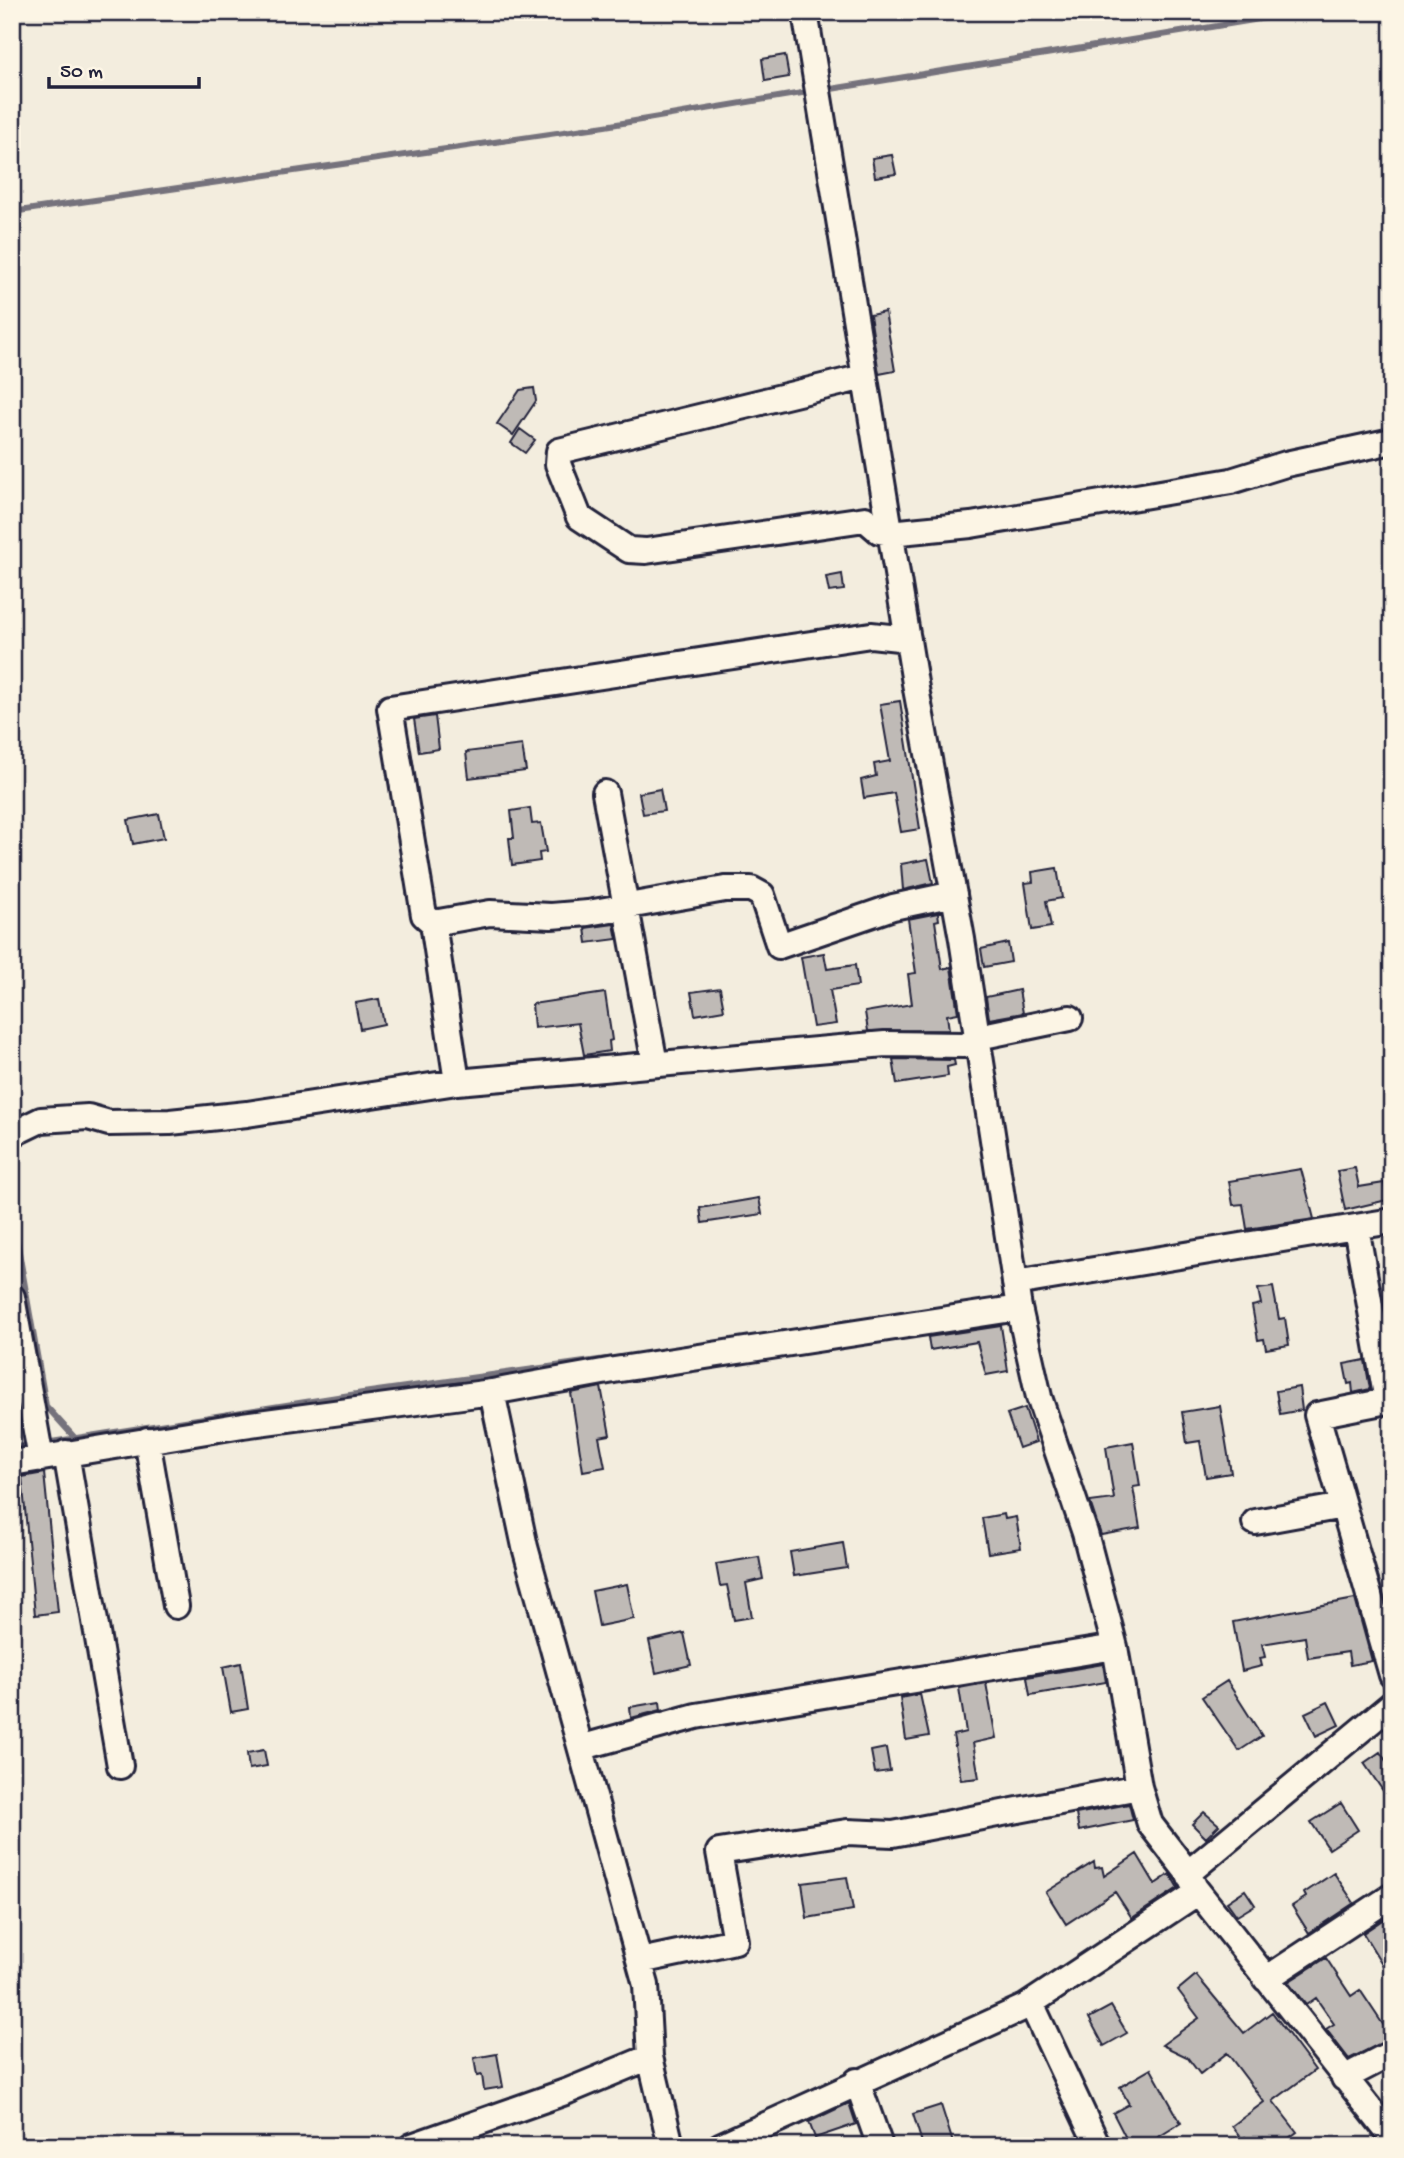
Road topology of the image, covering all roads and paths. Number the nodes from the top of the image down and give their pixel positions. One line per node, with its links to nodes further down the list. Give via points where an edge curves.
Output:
1 (805, 12): 2 (street)
2 (864, 377): 4 (street); 4 (street, via 559,451 558,464 579,517 629,550 865,519 879,531)
3 (1392, 441): 4 (street, via 1231,481 971,525)
4 (890, 533): 5 (street)
5 (908, 639): 7 (street); 9 (street, via 871,635 390,708 425,915)
6 (605, 793): 8 (street)
7 (954, 894): 8 (street, via 893,907 779,946 762,895 751,889 725,889); 11 (street)
8 (626, 907): 9 (street, via 551,916 490,913); 12 (street)
9 (433, 923): 13 (street)
10 (1070, 1018): 11 (street)
11 (976, 1040): 12 (street, via 964,1045 885,1044); 17 (street)
12 (655, 1064): 13 (street)
13 (457, 1082): 14 (street, via 170,1122 41,1120)
14 (12, 1134)
15 (1392, 1221): 16 (street)
16 (1356, 1227): 17 (street); 25 (street, via 1387,1401 1317,1415)
17 (1015, 1283): 19 (street)
18 (12, 1297): 23 (street)
19 (1019, 1308): 20 (street); 28 (street, via 1040,1397 1085,1533)
20 (492, 1392): 21 (street); 31 (street, via 525,1547)
21 (147, 1440): 22 (street); 27 (street)
22 (66, 1453): 23 (street); 32 (street)
23 (41, 1459): 24 (street)
24 (12, 1463)
25 (1343, 1506): 26 (street); 29 (street)
26 (1255, 1522)
27 (176, 1606)
28 (1115, 1647): 31 (street, via 696,1716); 33 (street)
29 (1392, 1675)
30 (1392, 1704): 34 (street)
31 (583, 1747): 36 (street)
32 (120, 1766)
33 (1139, 1787): 34 (street, via 1150,1824); 36 (street, via 893,1834 847,1832 719,1852 735,1941)
34 (1192, 1880): 37 (street); 38 (street, via 1191,1897)
35 (1392, 1896): 37 (street)
36 (640, 1961): 40 (street)
37 (1266, 1979): 41 (street)
38 (1031, 2003): 42 (street); 48 (street)
39 (1392, 2053): 41 (street)
40 (650, 2057): 44 (street); 45 (street)
41 (1345, 2078): 43 (street)
42 (857, 2081): 46 (street); 47 (street)
43 (1392, 2137)
44 (412, 2146)
45 (671, 2146)
46 (720, 2146)
47 (880, 2146)
48 (1097, 2146)

